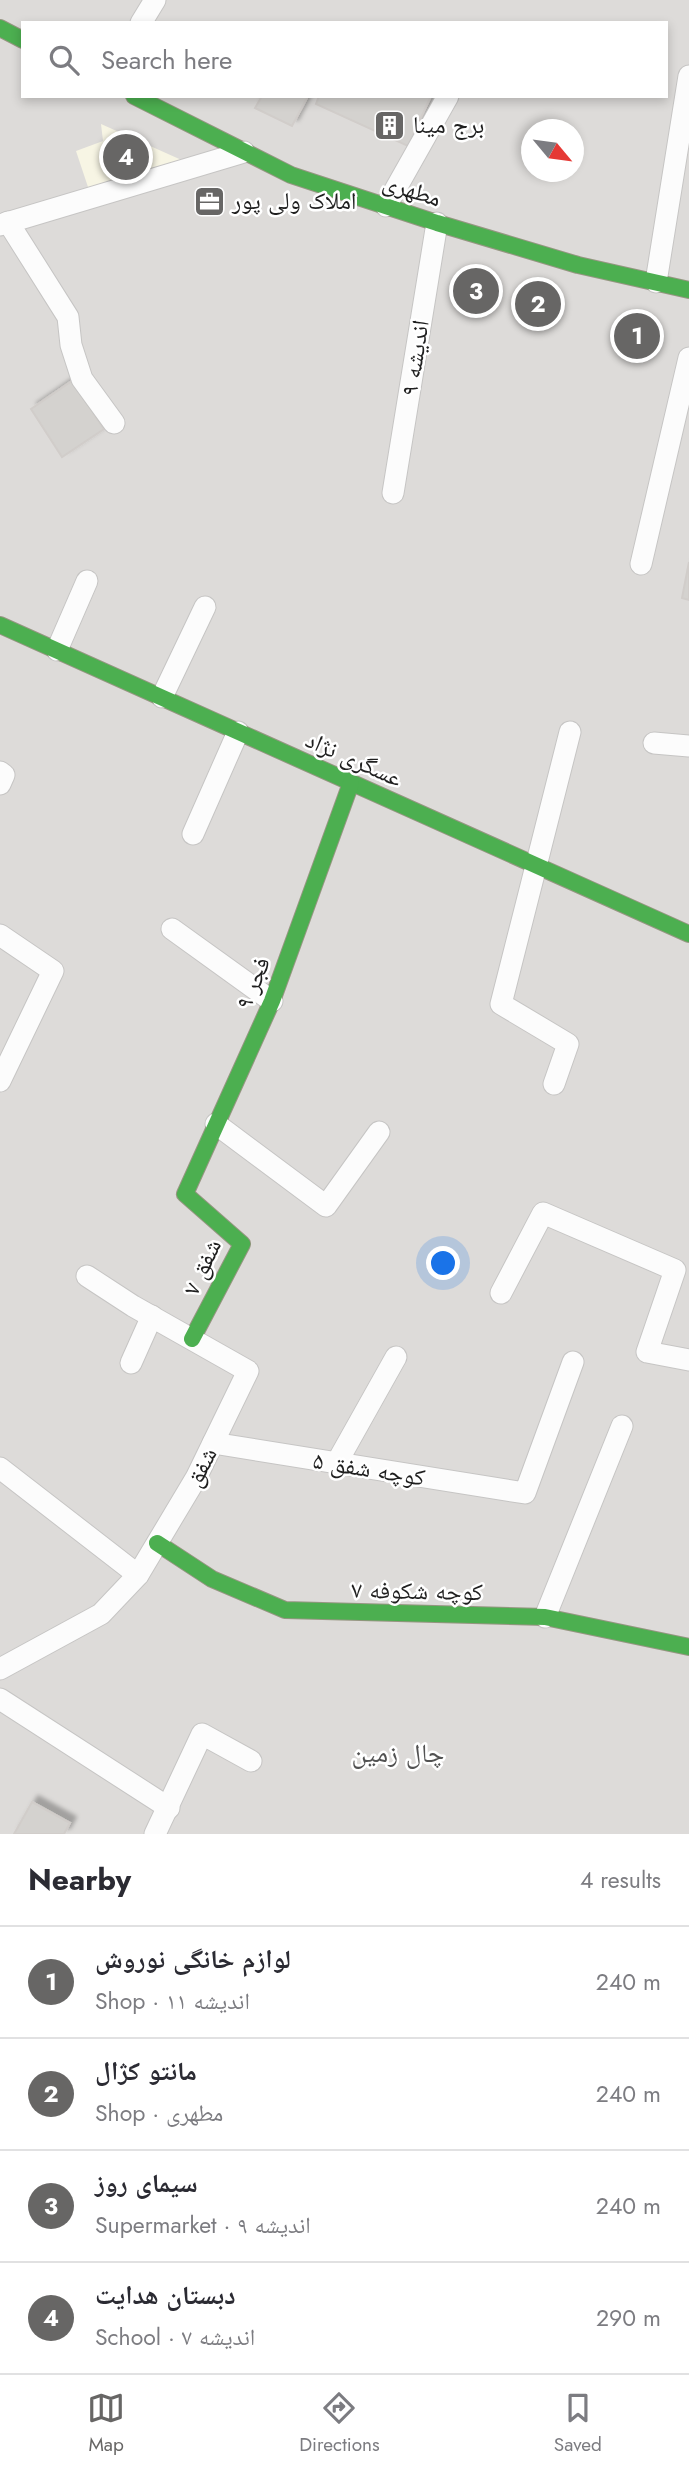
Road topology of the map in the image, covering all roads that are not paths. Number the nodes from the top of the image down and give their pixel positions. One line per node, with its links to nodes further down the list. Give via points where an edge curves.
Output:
1 (155, 0): 2 (street)
2 (142, 21)
3 (0, 28): 4 (street)
4 (21, 39)
5 (689, 76): 12 (street)
6 (138, 98): 8 (street, مطهری)
7 (446, 98): 9 (street)
8 (244, 152): 9 (street, مطهری, via 291,174); 10 (street)
9 (386, 206): 11 (street, مطهری)
10 (4, 223): 15 (street, via 68,317 82,379)
11 (437, 223): 12 (street, مطهری, via 578,265); 16 (street, اندیشه ۹)
12 (656, 282): 13 (street, مطهری)
13 (689, 290)
14 (689, 358): 17 (street)
15 (114, 424)
16 (393, 493)
17 (641, 564)
18 (87, 581): 21 (street)
19 (205, 607): 22 (street)
20 (0, 625): 21 (street, عسگری نژاد)
21 (57, 650): 22 (street, عسگری نژاد)
22 (162, 697): 23 (street, عسگری نژاد)
23 (238, 732): 28 (street, عسگری نژاد); 30 (street)
24 (570, 732): 31 (street)
25 (654, 743): 26 (street)
26 (689, 746)
27 (0, 772): 29 (street, via 4,775)
28 (351, 783): 31 (street, عسگری نژاد); 35 (street, فجر ۹)
29 (0, 784)
30 (193, 834)
31 (537, 866): 33 (street, عسگری نژاد); 37 (street, via 501,1004 568,1044)
32 (173, 929): 35 (street)
33 (689, 934)
34 (0, 935): 36 (street, via 52,971)
35 (272, 1000): 38 (street, فجر ۹)
36 (0, 1081)
37 (554, 1084)
38 (216, 1124): 39 (street, via 326,1206); 40 (street, فجر ۹)
39 (379, 1132)
40 (185, 1194): 44 (street, شفق ۷, via 242,1244)
41 (88, 1276): 43 (street, شفق)
42 (501, 1293): 46 (street, via 543,1213 675,1270 647,1352)
43 (152, 1316): 44 (street, شفق); 48 (street)
44 (191, 1339): 50 (street, شفق, via 248,1371)
45 (397, 1357): 51 (street)
46 (689, 1360)
47 (573, 1362): 51 (street, کوچه شفق ۵, via 526,1493)
48 (131, 1363)
49 (622, 1426): 55 (street)
50 (213, 1443): 51 (street, کوچه شفق ۵); 53 (street, شفق)
51 (336, 1464)
52 (0, 1468): 54 (street)
53 (157, 1543): 54 (street, شفق); 55 (street, کوچه شکوفه ۷, via 212,1579 285,1610)
54 (138, 1576): 57 (street, شفق, via 101,1614)
55 (545, 1617): 56 (street, کوچه شکوفه ۷)
56 (689, 1647)
57 (0, 1668)
58 (0, 1699): 60 (street)
59 (251, 1761): 60 (street, via 202,1734)
60 (169, 1808): 61 (street)
61 (155, 1834)

